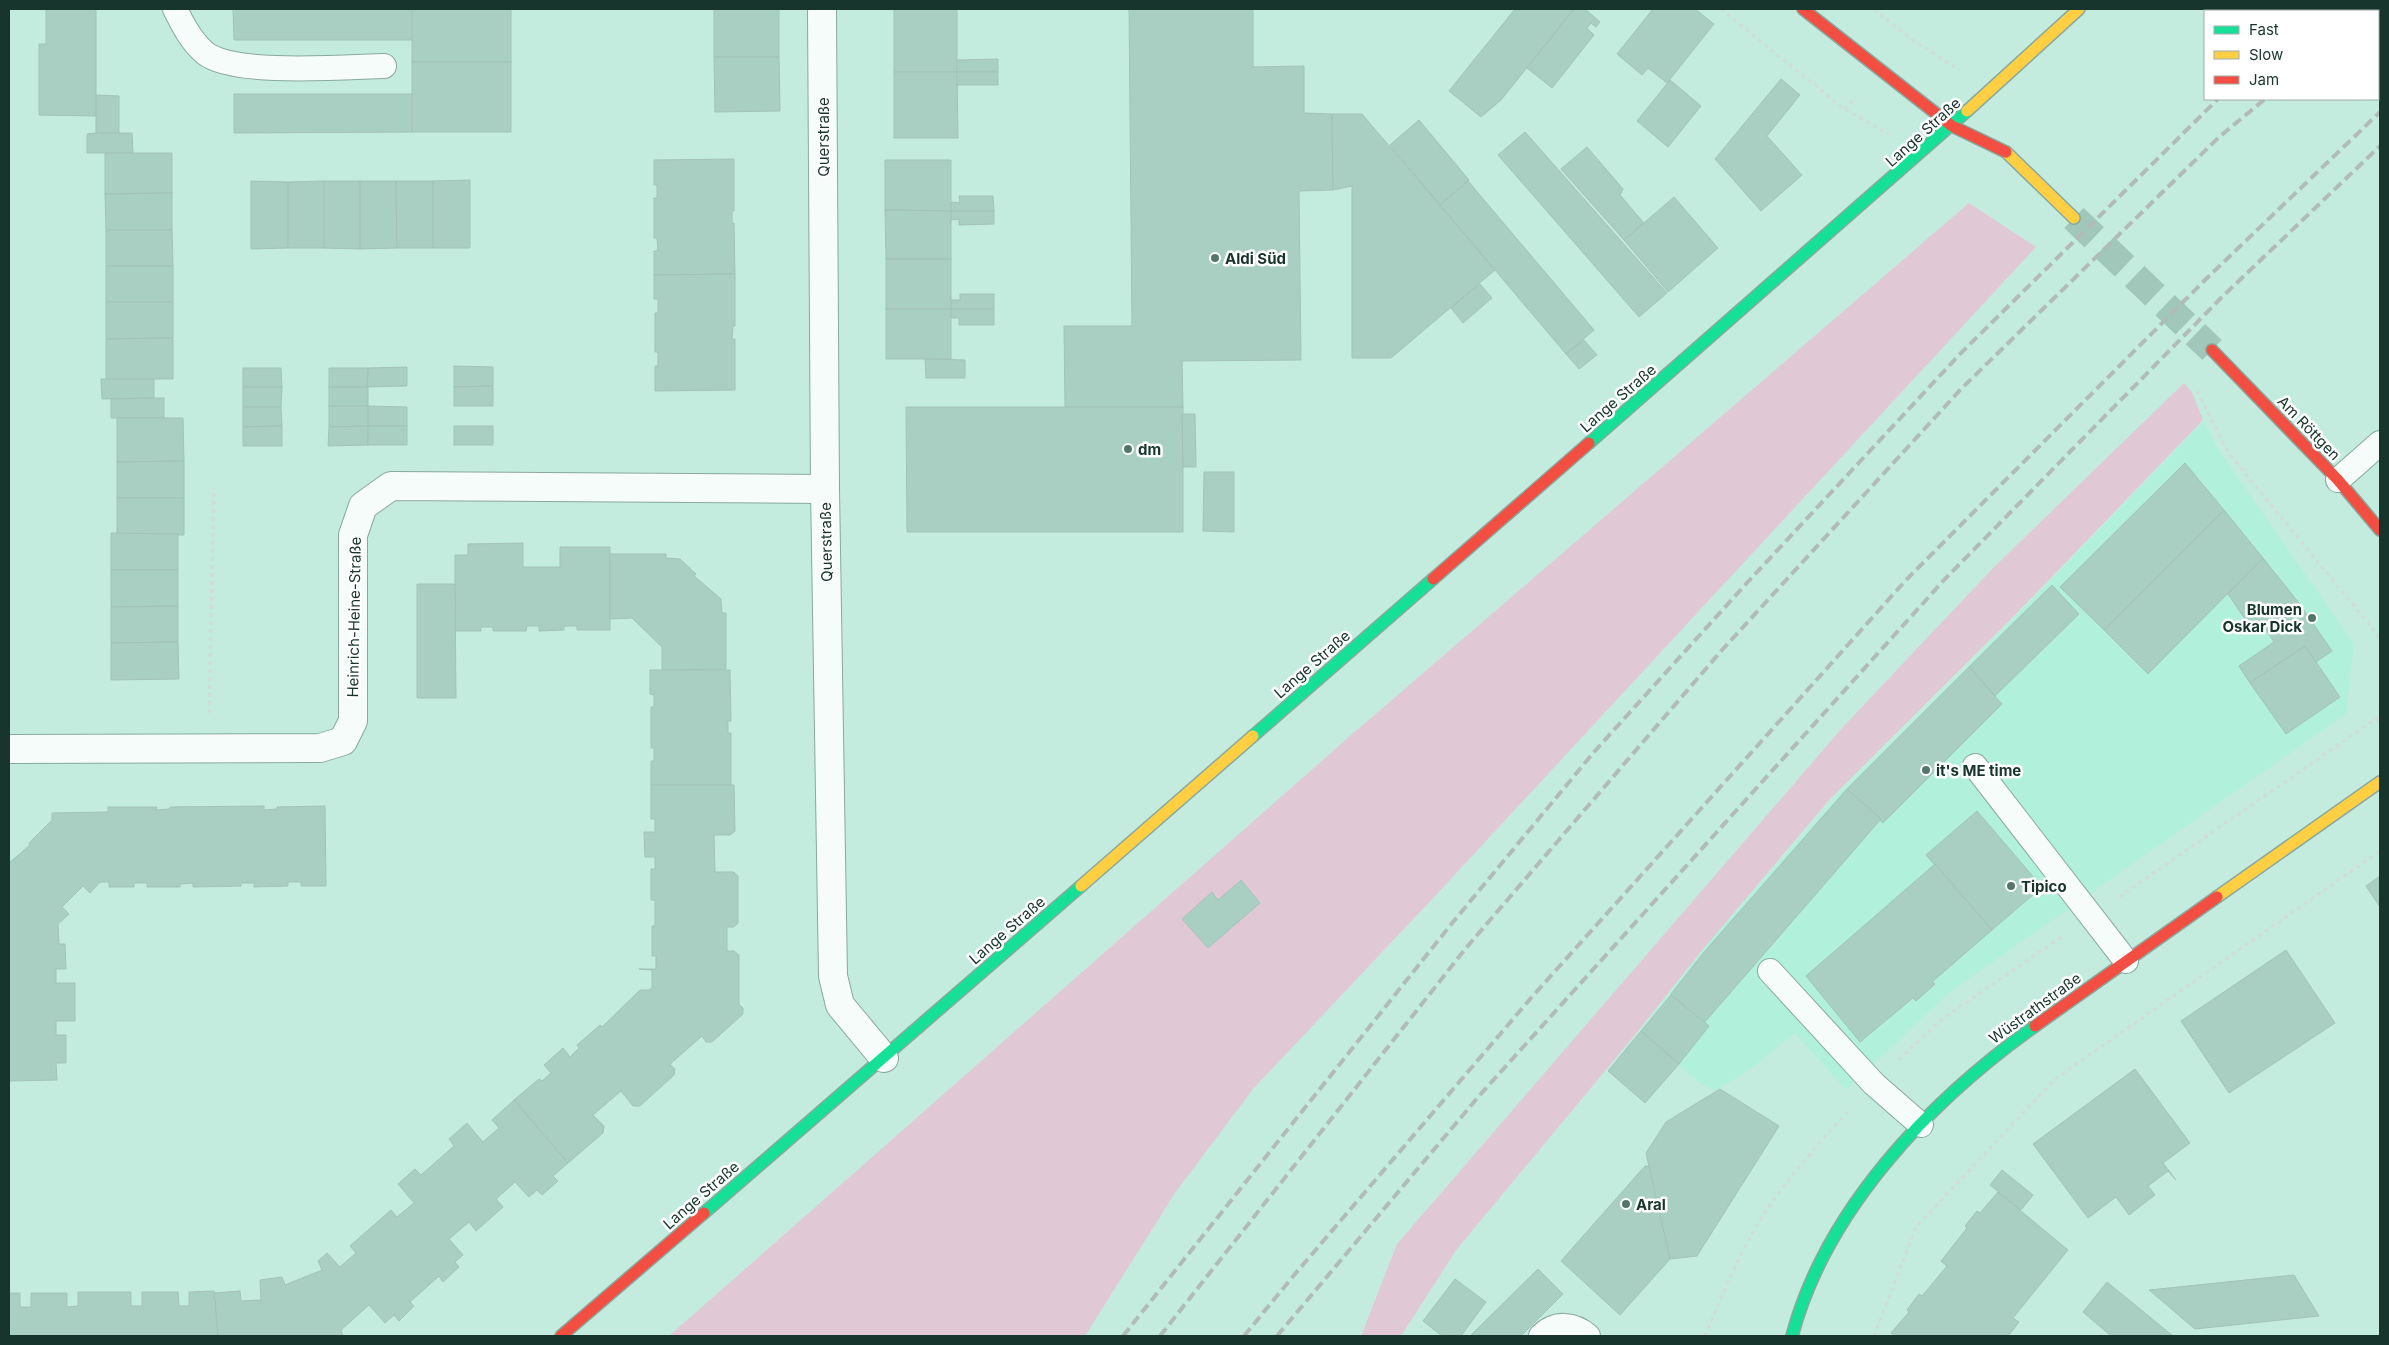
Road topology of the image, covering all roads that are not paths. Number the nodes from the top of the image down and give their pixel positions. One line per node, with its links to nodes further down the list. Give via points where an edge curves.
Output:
1 (175, 9): 5 (lane, via 189,35 206,54 228,64 263,68)
2 (822, 9): 11 (street, Querstraße)
3 (1803, 9): 6 (main road)
4 (2079, 9): 6 (main road, Lange Straße)
5 (384, 66)
6 (1952, 126): 7 (main road, via 2003,149); 18 (main road, Lange Straße)
7 (2074, 218)
8 (2212, 350): 10 (main road, Am Röttgen)
9 (2380, 443): 10 (lane)
10 (2338, 480): 12 (main road, Am Röttgen)
11 (825, 489): 13 (street, Heinrich-Heine-Straße, via 391,486 363,506 353,536 353,721 343,741 320,748); 18 (street, Querstraße, via 832,976 840,1005)
12 (2380, 530)
13 (9, 750)
14 (1975, 766): 16 (lane)
15 (2380, 782): 16 (main road, Wüstrathstraße)
16 (2126, 961): 19 (main road, Wüstrathstraße, via 2000,1051 1958,1086)
17 (1770, 971): 19 (lane, via 1874,1084)
18 (884, 1058): 20 (main road, Lange Straße)
19 (1921, 1125): 23 (main road, Wüstrathstraße, via 1888,1160 1835,1233 1800,1310)
20 (561, 1336)
21 (1541, 1336): 22 (lane, via 1556,1327 1569,1325)
22 (1588, 1336)
23 (1792, 1336)

